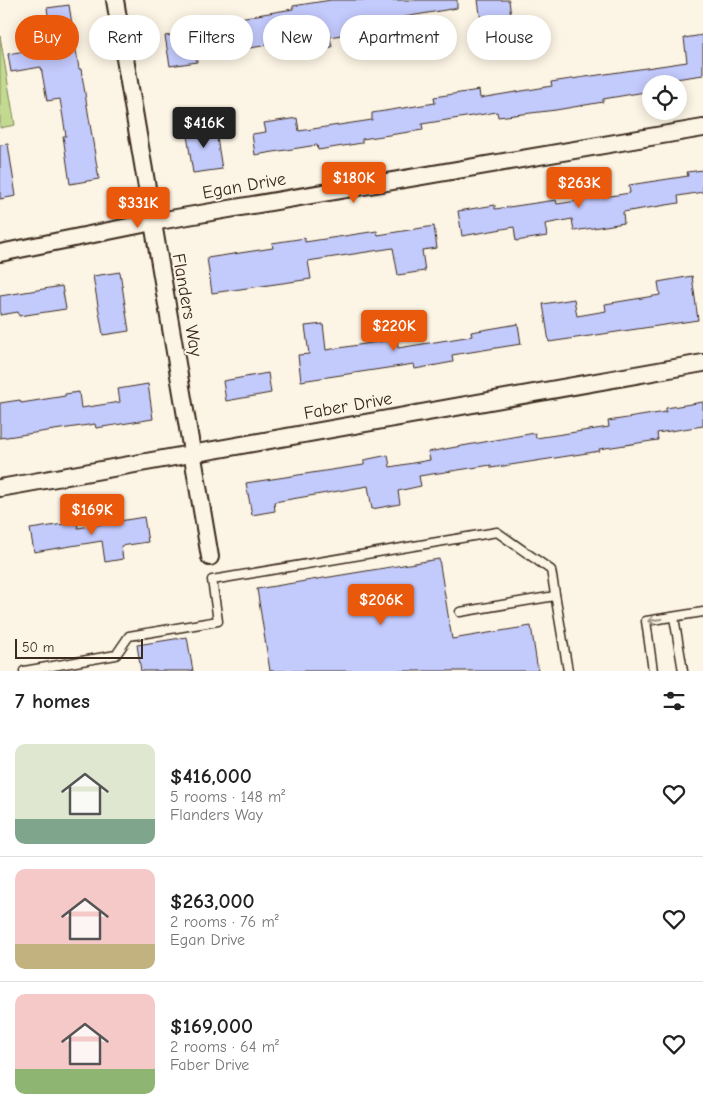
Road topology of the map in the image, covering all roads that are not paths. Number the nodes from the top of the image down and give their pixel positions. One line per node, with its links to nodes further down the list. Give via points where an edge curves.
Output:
1 (115, 0): 3 (street, Flanders Way)
2 (703, 128): 3 (street, Egan Drive)
3 (153, 222): 4 (street, Egan Drive); 6 (street, Flanders Way)
4 (0, 253)
5 (703, 363): 6 (street, Faber Drive)
6 (192, 454): 7 (street, Faber Drive); 8 (street, Flanders Way)
7 (0, 488)
8 (210, 557)
9 (555, 596): 10 (lane); 13 (lane, via 551,570 496,532 212,580 218,621 129,636 116,655); 14 (lane)
10 (460, 612)
11 (703, 612): 12 (lane)
12 (674, 617): 15 (lane, one-way to 15, via 646,621); 16 (lane)
13 (24, 671)
14 (568, 671)
15 (653, 671)
16 (683, 671)

